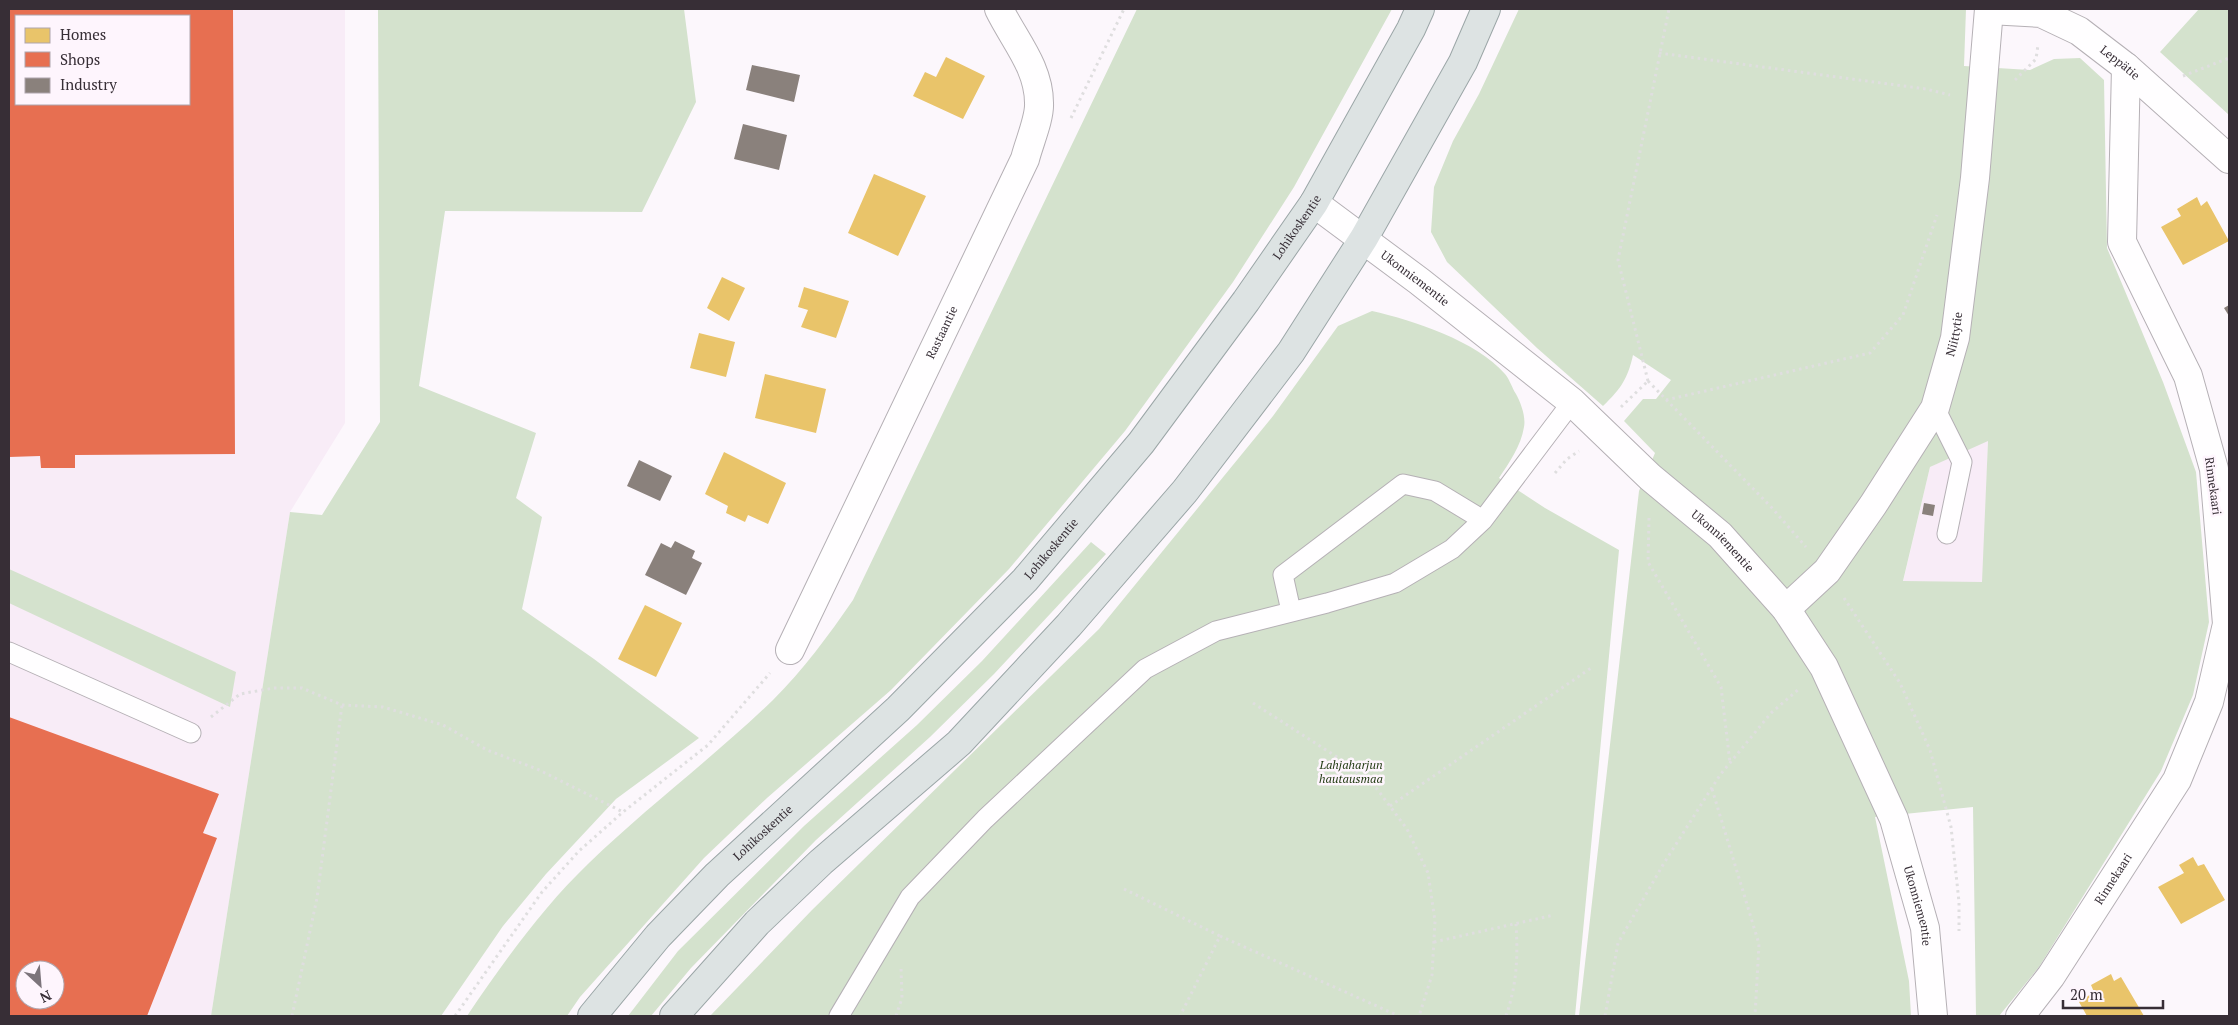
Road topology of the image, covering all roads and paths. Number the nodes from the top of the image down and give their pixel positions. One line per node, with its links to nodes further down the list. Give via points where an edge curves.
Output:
1 (999, 9): 27 (street, Rastaantie, via 1027,58 1040,104 1025,159)
2 (1420, 9): 14 (main road, Lohikoskentie)
3 (1486, 9): 16 (main road, via 1463,62)
4 (1669, 9): 7 (path)
5 (1989, 10): 6 (street, Leppätie); 12 (street, Niittytie)
6 (2041, 13): 9 (street, Leppätie, via 2079,31); 11 (path, via 2036,59)
7 (1659, 53): 12 (path, via 1926,89); 20 (path, via 1618,260 1648,381 1614,413)
8 (2229, 58): 10 (path)
9 (2126, 67): 13 (street, Leppätie); 56 (street, Rinnekaari, via 2122,242 2188,376 2214,469 2227,624 2208,702 2176,780 2051,976)
10 (2178, 78)
11 (2013, 82)
12 (1982, 103): 19 (street, Niittytie, via 1955,338)
13 (2229, 160)
14 (1314, 203): 16 (street, Ukonniementie); 45 (main road, Lohikoskentie, via 1141,443 1025,580 898,709 717,875 658,936)
15 (1940, 207): 17 (path, via 1903,315 1870,353)
16 (1364, 238): 18 (street, Ukonniementie); 46 (main road, via 1291,352 1185,491 1069,625 959,742 821,862 757,923)
17 (1666, 400)
18 (1572, 402): 20 (street, Ukonniementie); 23 (lane)
19 (1935, 408): 24 (lane, via 1962,462); 25 (street, Niittytie, via 1826,571)
20 (1602, 430): 21 (street, Ukonniementie); 22 (path, via 1567,459)
21 (1650, 477): 25 (street, Ukonniementie, via 1720,535); 34 (path, via 1648,562 1721,686)
22 (1550, 480)
23 (1483, 520): 26 (lane, via 1452,549 1395,584); 26 (lane, via 1435,492 1404,484 1283,575)
24 (1948, 534)
25 (1786, 609): 29 (street, Ukonniementie)
26 (1291, 611): 47 (lane, via 1216,631 1145,669 1127,685 985,819 910,897)
27 (790, 650)
28 (9, 652): 33 (lane)
29 (1824, 667): 34 (path, via 1771,713); 55 (street, Ukonniementie, via 1894,819 1925,928)
30 (1591, 668): 36 (path)
31 (1253, 703): 36 (path, via 1340,759 1377,789)
32 (342, 704): 33 (path, via 302,688 274,688 240,694); 37 (path, via 383,707 443,725 486,750 537,770); 44 (path, via 317,898)
33 (191, 733)
34 (1730, 763): 35 (path)
35 (1711, 788): 53 (path, via 1618,943); 54 (path, via 1759,944)
36 (1390, 806): 42 (path, via 1407,829 1428,873 1435,921)
37 (623, 812)
38 (1124, 888): 41 (path)
39 (1554, 915): 40 (path)
40 (1516, 924): 42 (path); 52 (path, via 1518,957 1512,1000)
41 (1220, 936): 49 (path); 50 (path)
42 (1434, 942): 51 (path, via 1432,975)
43 (901, 958): 48 (path, via 902,998)
44 (292, 1016)
45 (592, 1016)
46 (674, 1016)
47 (839, 1016)
48 (896, 1016)
49 (1180, 1016)
50 (1399, 1016)
51 (1419, 1016)
52 (1506, 1016)
53 (1605, 1016)
54 (1756, 1016)
55 (1933, 1016)
56 (2020, 1016)

